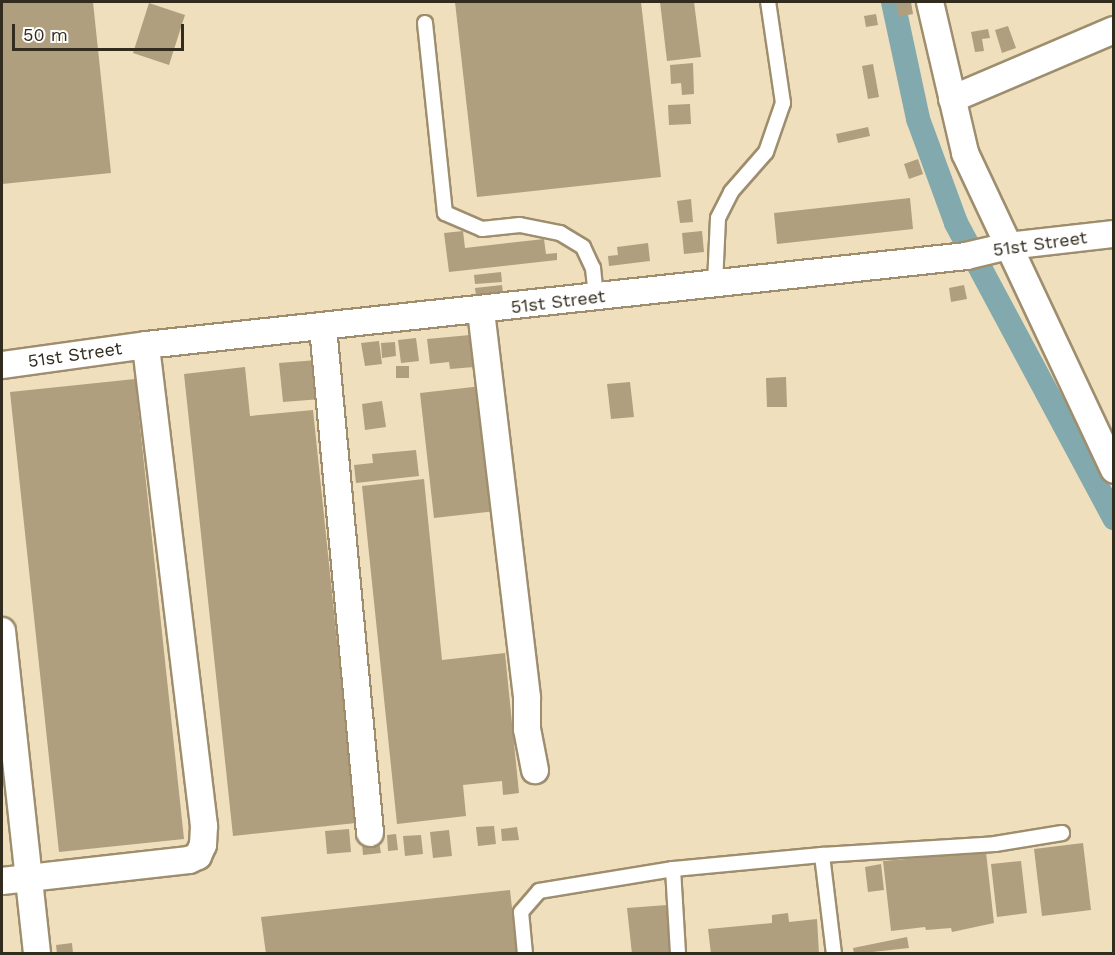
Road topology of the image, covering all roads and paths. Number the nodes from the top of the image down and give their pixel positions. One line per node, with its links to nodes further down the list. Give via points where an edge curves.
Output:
1 (768, 2): 8 (lane, via 783,103 766,152 731,192 718,218)
2 (930, 2): 5 (street)
3 (425, 23): 9 (lane, via 445,213 482,229 520,225 560,232 583,247 593,268)
4 (1113, 30): 5 (street)
5 (952, 99): 7 (street, via 965,153)
6 (1113, 234): 7 (street, 51st Street)
7 (1001, 248): 8 (street, 51st Street, via 966,256); 14 (street)
8 (715, 284): 9 (street, 51st Street)
9 (596, 298): 10 (street, 51st Street)
10 (481, 311): 11 (street, 51st Street); 16 (street, via 527,698 527,729)
11 (322, 327): 12 (street, 51st Street); 17 (street)
12 (146, 345): 13 (street, 51st Street); 21 (street, via 204,826 203,845 198,856 189,861)
13 (2, 365)
14 (1113, 470)
15 (2, 630): 21 (street)
16 (535, 770)
17 (370, 833)
18 (1062, 833): 19 (lane, via 995,844)
19 (822, 855): 20 (lane); 26 (lane)
20 (673, 869): 24 (lane, via 539,891 520,912); 25 (lane)
21 (29, 877): 22 (street); 23 (street)
22 (2, 881)
23 (37, 954)
24 (525, 954)
25 (678, 954)
26 (834, 954)

